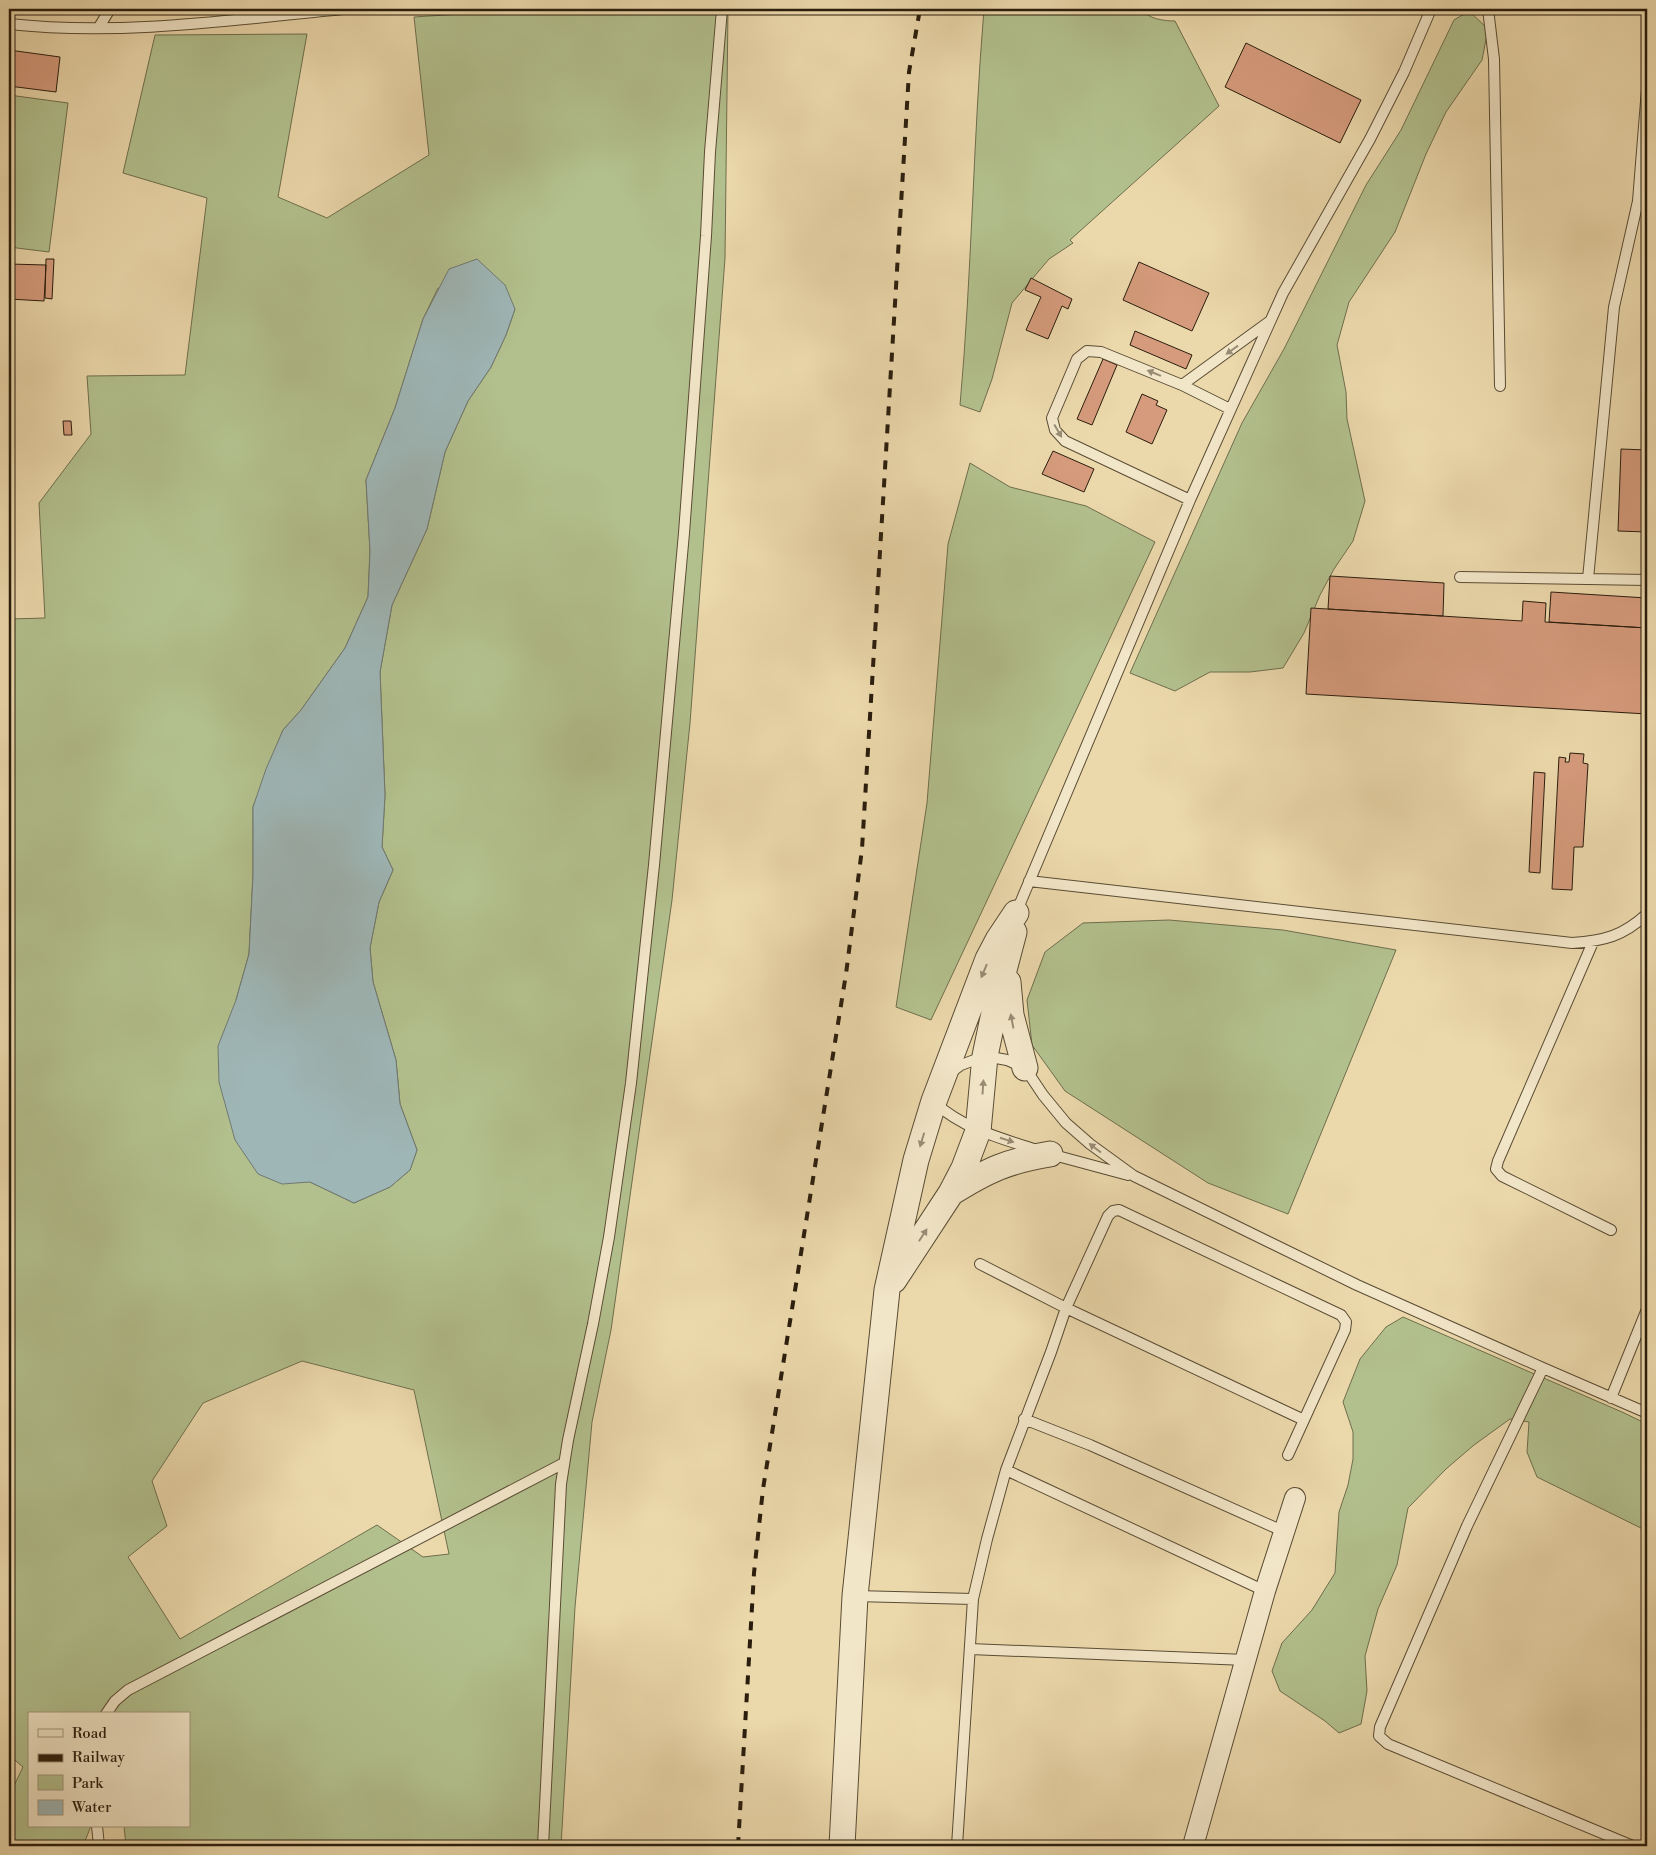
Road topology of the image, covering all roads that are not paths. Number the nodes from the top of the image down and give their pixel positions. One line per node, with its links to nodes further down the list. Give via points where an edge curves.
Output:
1 (110, 9): 7 (lane)
2 (343, 9): 7 (lane, via 188,25)
3 (722, 9): 41 (lane, via 684,533 631,1083 601,1281)
4 (1431, 9): 9 (lane, via 1396,89 1283,293)
5 (1488, 9): 11 (lane, via 1494,58)
6 (9, 24): 7 (lane)
7 (98, 27)
8 (1647, 88): 15 (lane, via 1638,201 1614,307)
9 (1271, 321): 10 (lane, one-way to 10); 12 (lane)
10 (1182, 385): 12 (lane); 13 (lane, one-way to 13, via 1101,352 1087,351 1077,359 1052,418 1055,430 1065,441)
11 (1500, 386)
12 (1230, 409): 13 (lane)
13 (1190, 500): 17 (lane)
14 (1460, 577): 15 (lane)
15 (1588, 579): 16 (lane)
16 (1647, 580)
17 (1029, 880): 18 (lane); 20 (lane, via 1572,943)
18 (1016, 913): 21 (street); 24 (street, one-way to 24, via 988,959)
19 (1647, 914): 20 (lane, via 1633,927)
20 (1593, 942): 30 (lane, via 1496,1169 1502,1176)
21 (1009, 953): 22 (street, via 998,989); 23 (street, one-way to 21, via 1007,987)
22 (986, 1056): 23 (lane); 24 (lane, via 961,1065); 26 (street, one-way to 22)
23 (1025, 1068): 28 (lane, one-way to 23, via 1066,1123)
24 (944, 1077): 25 (street)
25 (934, 1101): 26 (lane, via 949,1115); 32 (street, one-way to 32, via 906,1196)
26 (978, 1131): 27 (lane, one-way to 27); 29 (street)
27 (1050, 1154): 28 (lane); 29 (street, via 1003,1165 981,1174)
28 (1134, 1176): 35 (lane, via 1357,1285)
29 (951, 1193): 32 (street, one-way to 29)
30 (1611, 1230)
31 (980, 1264): 33 (lane)
32 (887, 1290): 46 (street)
33 (1066, 1308): 38 (lane); 39 (lane); 39 (lane, via 1108,1216 1119,1210 1129,1214 1341,1316 1346,1322 1345,1330)
34 (1647, 1309): 36 (lane)
35 (1543, 1368): 36 (lane); 57 (lane, via 1467,1526 1380,1727 1379,1736 1388,1744)
36 (1611, 1398): 37 (lane)
37 (1647, 1413)
38 (1024, 1419): 42 (lane); 44 (lane)
39 (1304, 1420): 40 (lane)
40 (1288, 1455)
41 (564, 1463): 50 (lane, via 128,1690); 53 (lane)
42 (1006, 1470): 45 (lane); 47 (lane)
43 (1295, 1498): 44 (street)
44 (1284, 1532): 45 (street)
45 (1265, 1591): 49 (street)
46 (855, 1596): 47 (lane); 54 (street)
47 (973, 1599): 48 (lane)
48 (970, 1649): 49 (lane); 55 (lane)
49 (1246, 1660): 56 (street)
50 (107, 1712)
51 (97, 1828): 52 (lane)
52 (99, 1846)
53 (543, 1846)
54 (842, 1846)
55 (957, 1846)
56 (1193, 1846)
57 (1633, 1846)

